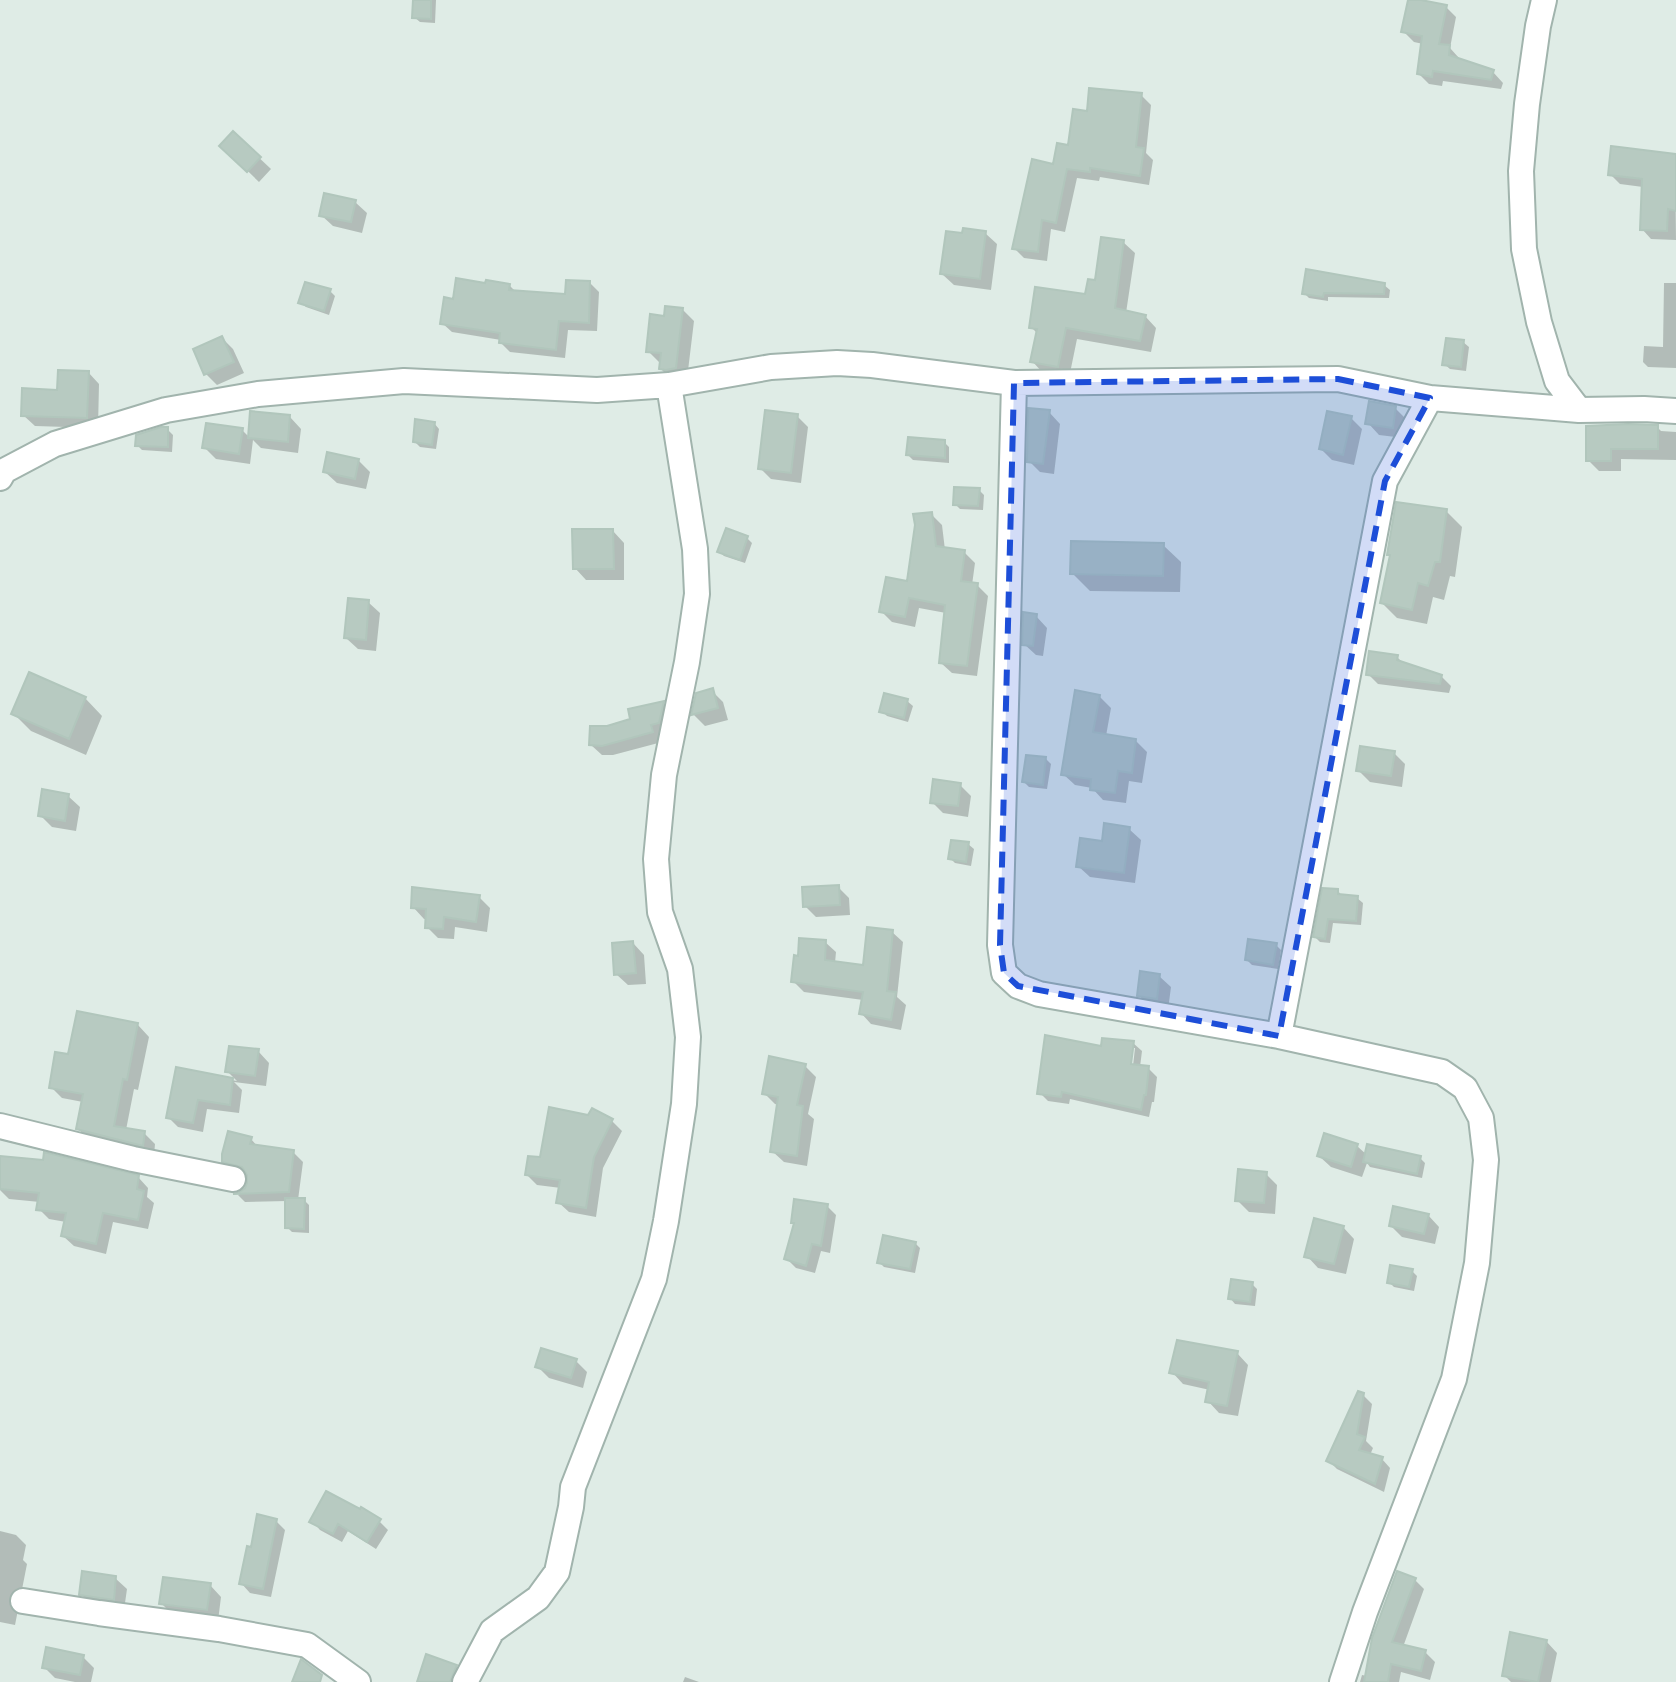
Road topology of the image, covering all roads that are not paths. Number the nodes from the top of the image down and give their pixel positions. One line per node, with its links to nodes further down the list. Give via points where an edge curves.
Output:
1 (1544, 0): 5 (street, via 1521,171 1524,249 1557,381)
2 (1014, 383): 3 (street, via 837,363 771,367); 4 (street, via 1338,379); 8 (street, via 1000,945 1004,973 1039,994)
3 (669, 385): 7 (street, via 597,390 404,381 258,394 166,410 55,444); 13 (street, via 697,594 664,775 656,859 660,912 680,969 688,1037 669,1206 654,1279 573,1487 557,1572 538,1598 492,1631)
4 (1430, 398): 5 (street); 8 (street, via 1385,481)
5 (1579, 410): 6 (street)
6 (1676, 411)
7 (0, 478)
8 (1279, 1036): 14 (street, via 1442,1072 1465,1088 1481,1118 1486,1160 1477,1263 1454,1379)
9 (0, 1126): 10 (street)
10 (233, 1179)
11 (23, 1601): 12 (street, via 307,1645)
12 (358, 1682)
13 (465, 1682)
14 (1342, 1682)

